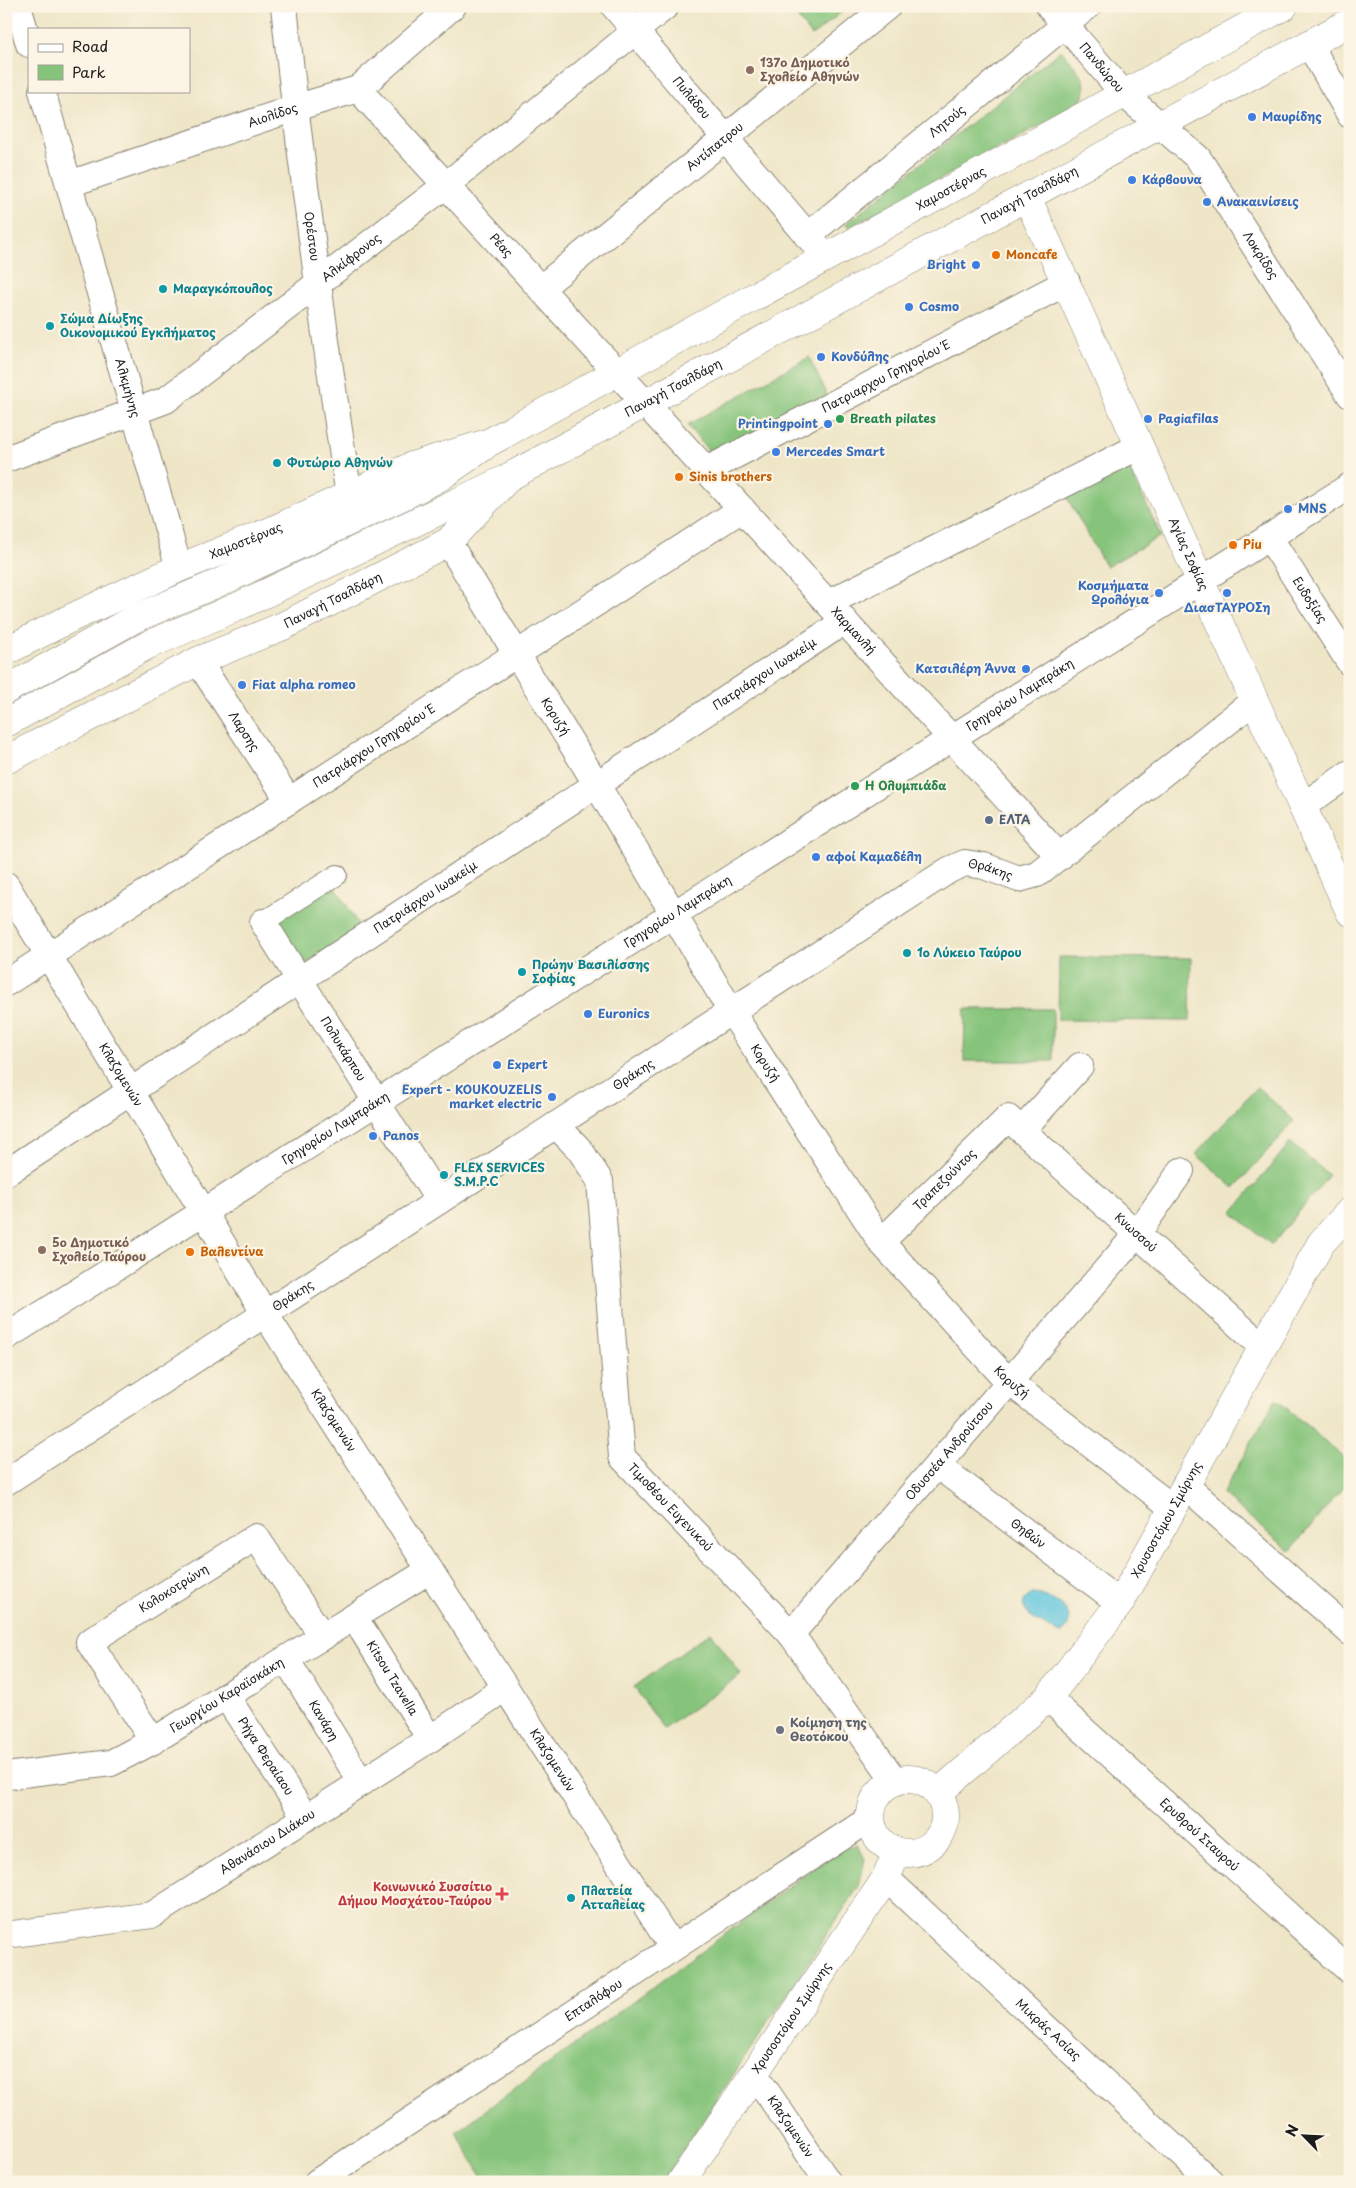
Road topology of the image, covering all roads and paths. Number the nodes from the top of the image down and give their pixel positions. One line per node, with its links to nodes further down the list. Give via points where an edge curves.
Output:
1 (284, 6): 18 (street, Ορέστου)
2 (453, 6): 15 (street, Αιολίδος)
3 (614, 6): 12 (street, Πυλάδου)
4 (666, 6): 12 (street, Αλκίφρονος)
5 (888, 6): 21 (street, Αντίπατρου)
6 (1049, 6): 11 (street, Πανδώρου)
7 (1088, 6): 11 (street, Λητούς)
8 (1284, 6): 17 (main road, Χαμοστέρνας)
9 (21, 8): 13 (street)
10 (1350, 22): 14 (main road, Παναγή Τσαλδάρη)
11 (1065, 26): 17 (street, Πανδώρου); 25 (street, Λητούς)
12 (635, 31): 21 (street, Πυλάδου); 23 (street, Αλκίφρονος)
13 (28, 40)
14 (1309, 44): 19 (street); 20 (main road, Παναγή Τσαλδάρη)
15 (358, 89): 18 (street, Αιολίδος); 23 (street, Ρέας)
16 (42, 92): 22 (street, Αλκμήνης)
17 (1124, 94): 20 (street, Πανδώρου); 26 (main road, Χαμοστέρνας)
18 (295, 108): 22 (street, Αιολίδος); 28 (street, Ορέστου)
19 (1350, 116)
20 (1160, 125): 24 (main road, Παναγή Τσαλδάρη); 31 (street, Λοκρίδος, via 1198,158)
21 (726, 138): 25 (street, Πυλάδου); 29 (street, Αντίπατρου)
22 (69, 184): 33 (street, Αλκμήνης)
23 (446, 185): 28 (street, Αλκίφρονος); 29 (street, Ρέας)
24 (1027, 197): 27 (main road, Αγίας Σοφίας); 32 (main road, Παναγή Τσαλδάρη)
25 (807, 236): 26 (street, Πυλάδου)
26 (826, 257): 30 (main road, Χαμοστέρνας)
27 (1067, 282): 35 (main road, Αγίας Σοφίας); 37 (street, Πατριαρχου Γρηγορίου Ε΄)
28 (317, 284): 33 (street, Αλκίφρονος, via 166,400); 40 (street, Ορέστου)
29 (540, 288): 30 (street, Ρέας)
30 (617, 372): 32 (street, Ρέας); 34 (main road, Χαμοστέρνας)
31 (1350, 395)
32 (645, 404): 37 (street, Χαρμανλή); 38 (main road, Παναγή Τσαλδάρη)
33 (134, 413): 36 (street, Αλκίφρονος); 44 (street, Αλκμήνης)
34 (488, 443): 40 (main road, Χαμοστέρνας, via 412,466); 51 (main road, via 440,477 410,493 134,619)
35 (1140, 446): 45 (main road, Αγίας Σοφίας); 46 (street, Πατριάρχου Ιωακείμ)
36 (6, 459)
37 (707, 470): 41 (street, Χαρμανλή)
38 (509, 478): 43 (main road, Παναγή Τσαλδάρη); 53 (main road, via 237,607 148,645)
39 (1350, 486): 42 (street, Γρηγορίου Λαμπράκη)
40 (349, 496): 44 (main road, Χαμοστέρνας, via 271,532)
41 (742, 509): 46 (street, Χαρμανλή); 48 (street, Πατριάρχου Γρηγορίου Ε΄)
42 (1268, 537): 45 (street, Γρηγορίου Λαμπράκη); 50 (street, Ευδοξίας)
43 (448, 542): 48 (street, Κορυζή); 49 (main road, Παναγή Τσαλδάρη, via 283,626)
44 (179, 568): 47 (main road, Χαμοστέρνας)
45 (1200, 581): 52 (main road, Αγίας Σοφίας); 54 (street, Γρηγορίου Λαμπράκη)
46 (837, 612): 54 (street, Χαρμανλή); 57 (street, Πατριάρχου Ιωακείμ)
47 (6, 651)
48 (516, 655): 57 (street, Κορυζή); 58 (street, Πατριάρχου Γρηγορίου Ε΄)
49 (198, 661): 55 (main road, Παναγή Τσαλδάρη); 58 (street, Λαρσης)
50 (1350, 663)
51 (6, 690)
52 (1255, 700): 59 (main road, Αγίας Σοφίας); 60 (street, Θράκης)
53 (6, 723)
54 (952, 738): 60 (street, Χαρμανλή); 64 (street, Γρηγορίου Λαμπράκη)
55 (6, 760)
56 (1350, 773): 59 (street)
57 (597, 785): 64 (street, Κορυζή); 67 (street, Πατριάρχου Ιωακείμ)
58 (289, 801): 66 (street, Πατριάρχου Γρηγορίου Ε΄)
59 (1302, 806): 63 (main road, Αγίας Σοφίας)
60 (1060, 857): 69 (street, Θράκης, via 1037,874 1019,879 984,866 965,863 949,870)
61 (337, 876): 65 (street)
62 (6, 885): 66 (street, Κλαζομενών)
63 (1350, 912)
64 (674, 914): 69 (street, Κορυζή); 72 (street, Γρηγορίου Λαμπράκη)
65 (263, 922): 67 (street, Πολυκάρπου)
66 (49, 956): 68 (street, Πατριάρχου Γρηγορίου Ε΄); 71 (street, Κλαζομενών)
67 (300, 980): 71 (street, Πατριάρχου Ιωακείμ); 72 (street, Πολυκάρπου)
68 (6, 983)
69 (731, 1011): 74 (street, Θράκης); 81 (street, Κορυζή)
70 (1080, 1066): 73 (street, Τραπεζούντος)
71 (131, 1091): 76 (street, Πατριάρχου Ιωακείμ); 79 (street, Κλαζομενών)
72 (376, 1103): 77 (street, Πολυκάρπου); 79 (street, Γρηγορίου Λαμπράκη)
73 (1015, 1124): 80 (street, Κνωσσού); 81 (street, Τραπεζούντος)
74 (556, 1125): 77 (street, Θράκης); 93 (street, Τιμοθέου Ευγενικού, via 580,1150 600,1181 622,1457)
75 (1181, 1172): 80 (street, Οδυσσέα Ανδρούτσου)
76 (6, 1174)
77 (439, 1201): 82 (street, Θράκης)
78 (1350, 1211): 84 (main road, Χρυσοστόμου Σμύρνης, via 1321,1243)
79 (204, 1212): 82 (street, Κλαζομενών); 83 (street, Γρηγορίου Λαμπράκη)
80 (1137, 1234): 84 (street, Κνωσσού); 85 (street, Οδυσσέα Ανδρούτσου)
81 (880, 1242): 85 (street, Κορυζή)
82 (265, 1314): 87 (street, Θράκης); 89 (street, Κλαζομενών)
83 (6, 1338)
84 (1263, 1347): 88 (main road, Χρυσοστόμου Σμύρνης)
85 (1008, 1381): 86 (street, Οδυσσέα Ανδρούτσου); 88 (street, Κορυζή)
86 (937, 1465): 90 (street, Θηβών); 93 (street, Οδυσσέα Ανδρούτσου)
87 (6, 1482)
88 (1179, 1496): 90 (main road, Χρυσοστόμου Σμύρνης); 92 (street, Κορυζή)
89 (430, 1570): 91 (street, Γεωργίου Καραϊσκάκη); 96 (street, Κλαζομενών)
90 (1120, 1603): 98 (main road, Χρυσοστόμου Σμύρνης)
91 (354, 1617): 94 (street, Γεωργίου Καραϊσκάκη); 99 (street, Kitsou Tzavella)
92 (1350, 1632)
93 (792, 1634): 102 (street, Τιμοθέου Ευγενικού)
94 (322, 1636): 95 (street, Γεωργίου Καραϊσκάκη); 100 (street, Κολοκοτρώνη, via 256,1537 89,1642)
95 (286, 1659): 97 (street, Γεωργίου Καραϊσκάκη); 103 (street, Κανάρη)
96 (505, 1688): 99 (street, Αθανάσιου Διάκου); 110 (street, Κλαζομενών)
97 (226, 1696): 100 (street, Γεωργίου Καραϊσκάκη); 105 (street, Ρήγα Φεραίαου)
98 (1048, 1698): 104 (main road, Χρυσοστόμου Σμύρνης); 111 (street, Ερυθρού Σταυρού)
99 (430, 1739): 103 (street, Αθανάσιου Διάκου)
100 (153, 1741): 101 (street, Γεωργίου Καραϊσκάκη, via 111,1763)
101 (6, 1776)
102 (895, 1781): 104 (main road, via 918,1780); 106 (main road, via 877,1796)
103 (361, 1782): 105 (street, Αθανάσιου Διάκου)
104 (938, 1794): 107 (main road, via 946,1819 935,1842 911,1854)
105 (306, 1818): 109 (street, Αθανάσιου Διάκου, via 152,1915)
106 (871, 1818): 107 (main road, via 879,1839 887,1848); 110 (street, Επταλόφου)
107 (897, 1852): 108 (main road, Χρυσοστόμου Σμύρνης)
108 (886, 1878): 112 (main road, Χρυσοστόμου Σμύρνης); 116 (street, Μικράς Ασίας)
109 (6, 1935)
110 (672, 1948): 113 (street, Επταλόφου)
111 (1350, 1971)
112 (754, 2073): 114 (main road, Χρυσοστόμου Σμύρνης); 115 (street, Κλαζομενών)
113 (317, 2182)
114 (680, 2182)
115 (828, 2182)
116 (1211, 2182)

